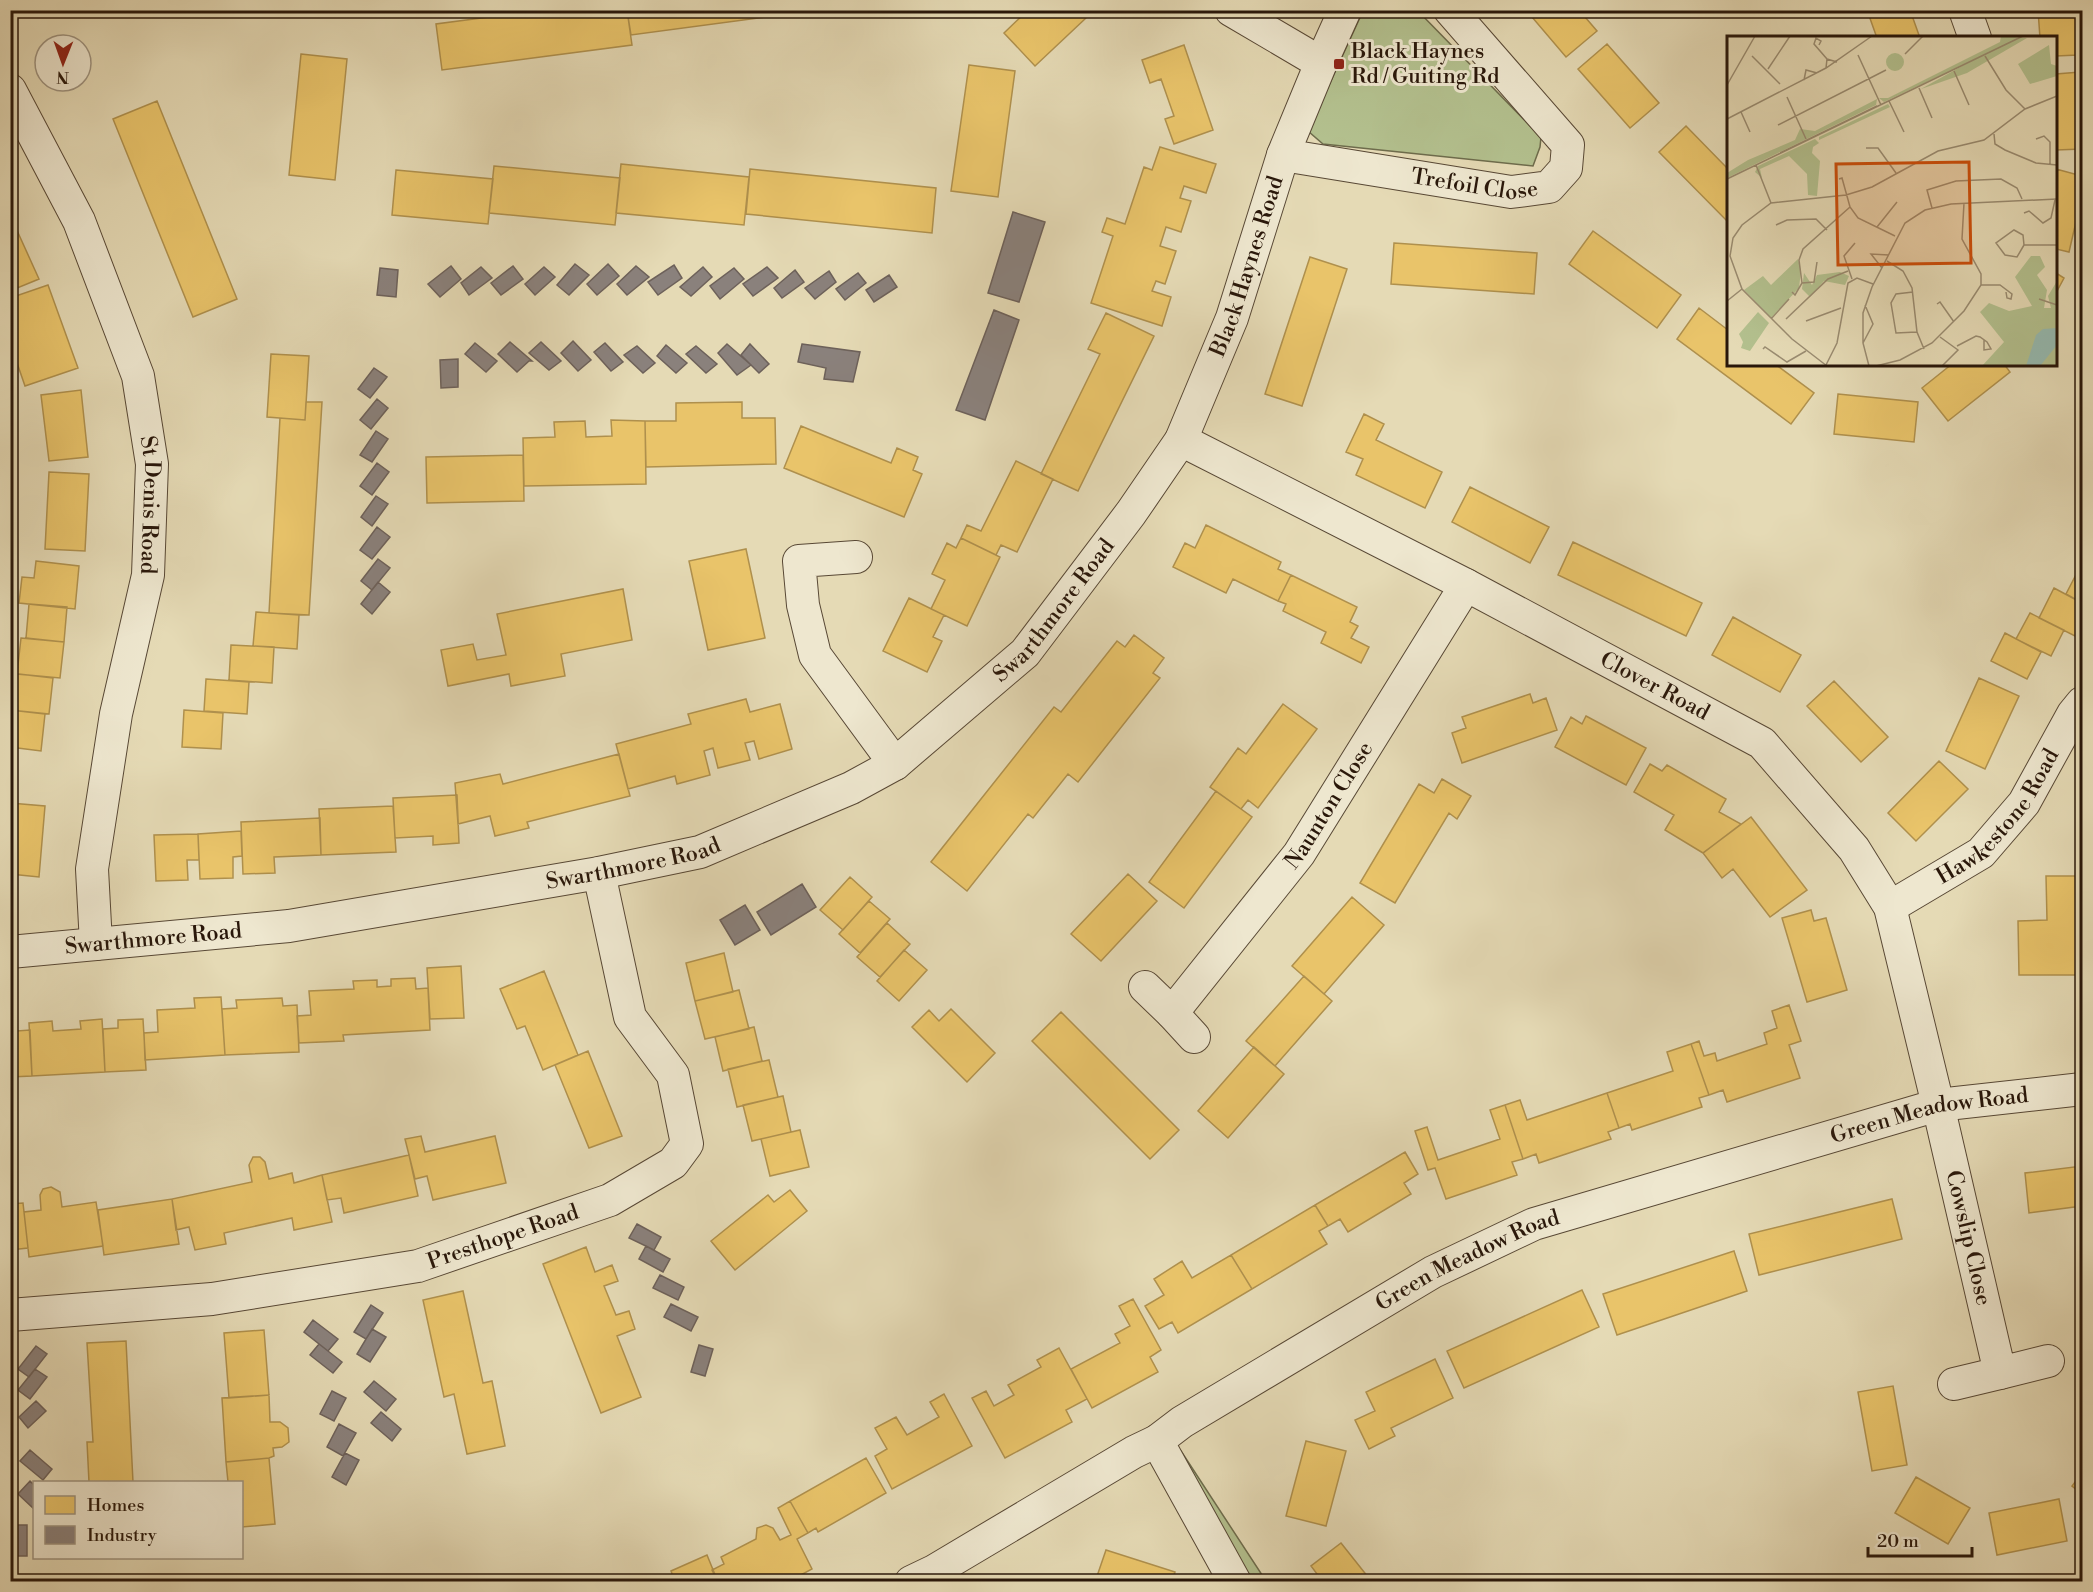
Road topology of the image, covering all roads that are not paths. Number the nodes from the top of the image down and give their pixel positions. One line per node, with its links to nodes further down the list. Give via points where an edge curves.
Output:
1 (1231, 10): 6 (street)
2 (1346, 10): 6 (street, Black Haynes Road)
3 (1450, 10): 8 (street, Trefoil Close, via 1568,144 1566,168 1549,187 1511,192)
4 (1965, 10): 5 (street)
5 (1974, 36)
6 (1321, 63): 8 (street, Black Haynes Road)
7 (10, 90): 17 (street, St Denis Road, via 79,221 138,376 152,464 148,575 116,714 92,869)
8 (1283, 155): 9 (street, Black Haynes Road, via 1232,318)
9 (1181, 440): 10 (street, Black Haynes Road); 12 (street, Clover Road)
10 (1131, 513): 14 (street, Swarthmore Road, via 1025,653)
11 (856, 557): 14 (street, via 799,561 803,605 815,655)
12 (1466, 585): 16 (street, Clover Road, via 1762,743 1854,849); 20 (street, Naunton Close, via 1299,854)
13 (2082, 703): 16 (street, Hawkestone Road, via 2024,803 1981,853)
14 (895, 764): 15 (street, Swarthmore Road, via 851,788 699,852)
15 (599, 873): 17 (street, Swarthmore Road, via 289,926); 24 (street, Presthope Road, via 630,1017 673,1075 687,1144 673,1162 609,1200 418,1266 212,1299)
16 (1890, 907): 23 (street, Clover Road)
17 (96, 944): 18 (street, Swarthmore Road)
18 (10, 952)
19 (1145, 987): 20 (street)
20 (1172, 1013): 21 (street)
21 (1194, 1037)
22 (2082, 1089): 23 (street, Green Meadow Road)
23 (1938, 1105): 26 (street, Cowslip Close); 28 (street, Green Meadow Road, via 1534,1224 1433,1272 1182,1422)
24 (10, 1315)
25 (2048, 1361): 26 (street)
26 (2000, 1372): 27 (street)
27 (1954, 1384)
28 (1157, 1442): 29 (street, Green Meadow Road); 30 (street)
29 (911, 1581)
30 (1235, 1581)

